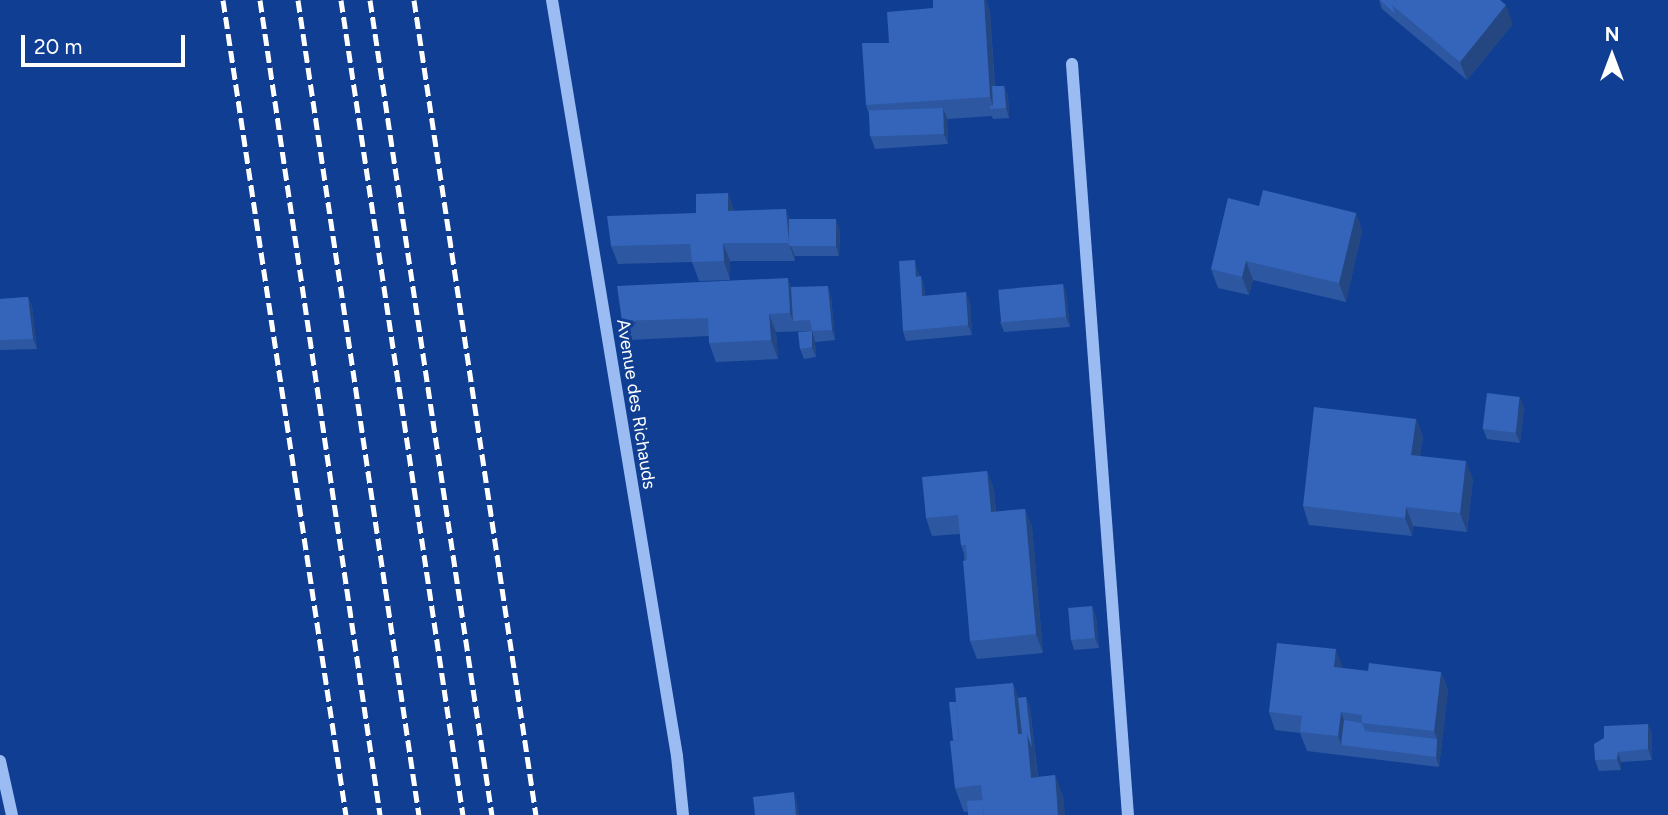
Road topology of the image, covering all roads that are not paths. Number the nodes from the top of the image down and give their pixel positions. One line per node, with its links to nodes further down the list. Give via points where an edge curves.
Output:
1 (552, 0): 5 (street, Avenue des Richauds)
2 (1072, 64): 6 (street)
3 (0, 761): 4 (street)
4 (12, 815)
5 (683, 815)
6 (1128, 815)

